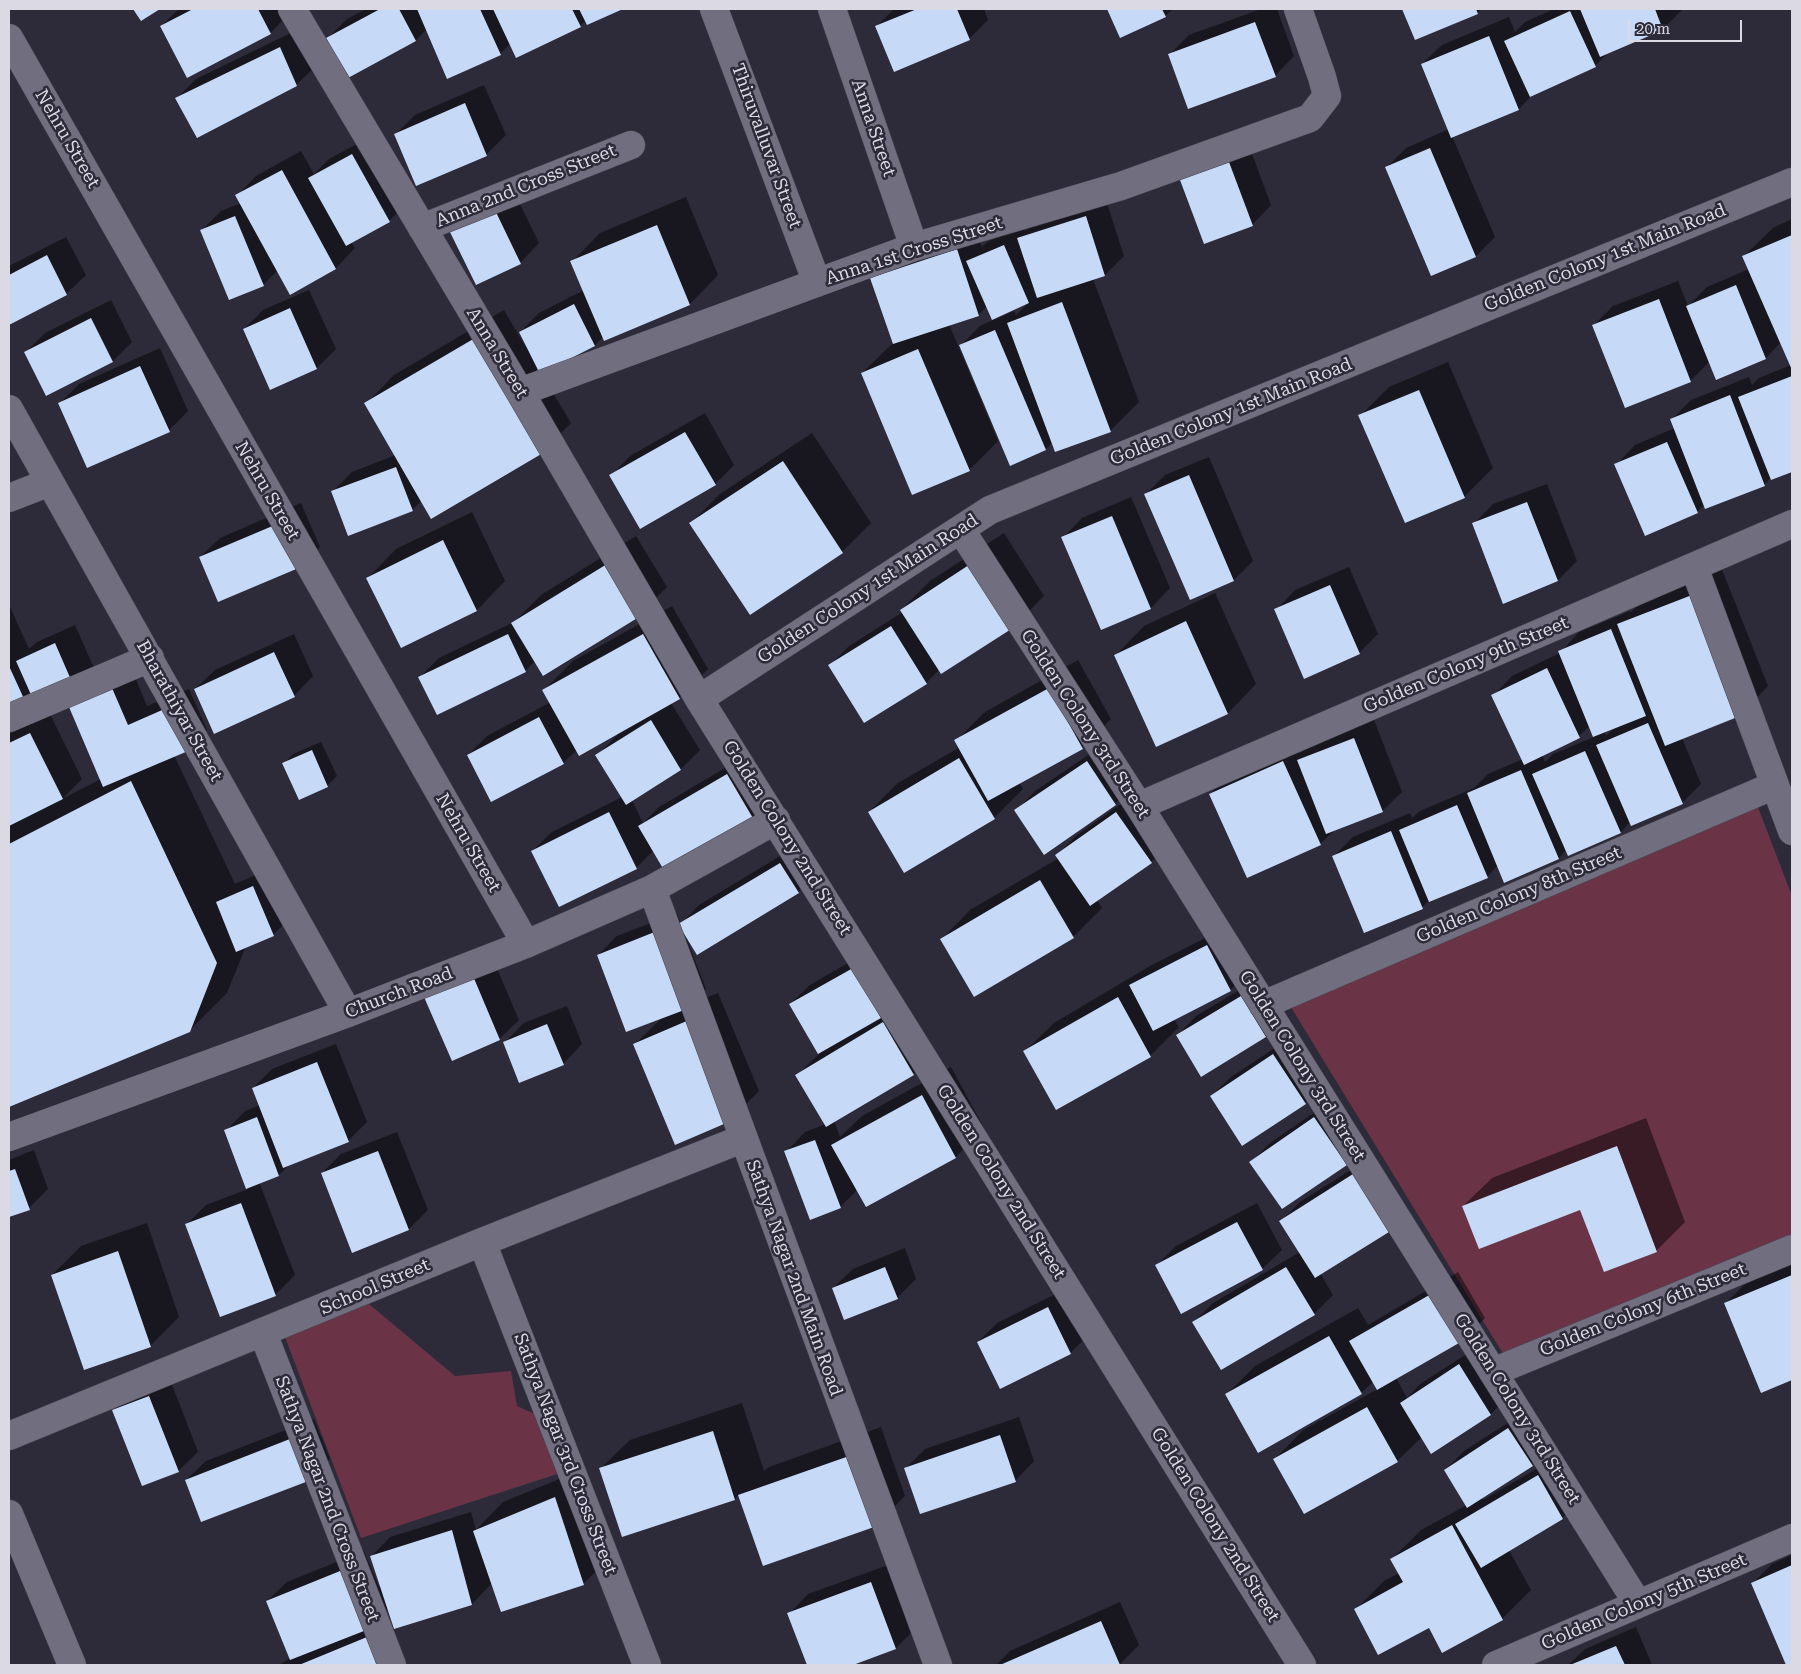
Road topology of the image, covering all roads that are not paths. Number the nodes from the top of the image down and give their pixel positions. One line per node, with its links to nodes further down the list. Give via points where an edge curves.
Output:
1 (292, 9): 8 (street, Anna Street)
2 (714, 9): 10 (street, Thiruvalluvar Street)
3 (832, 9): 9 (street, Anna Street)
4 (1298, 9): 9 (street, Anna 1st Cross Street, via 1326,96 1310,118 1121,186)
5 (9, 38): 26 (street, Nehru Street)
6 (631, 145): 8 (street, Anna 2nd Cross Street)
7 (1792, 182): 16 (street, Golden Colony 1st Main Road, via 990,510)
8 (422, 228): 11 (street, Anna Street)
9 (914, 247): 10 (street, Anna 1st Cross Street)
10 (817, 283): 11 (street, Anna 1st Cross Street)
11 (520, 392): 19 (street, Anna Street)
12 (9, 409): 13 (street, Bharathiyar Street)
13 (50, 482): 14 (street); 18 (street, Bharathiyar Street)
14 (9, 498)
15 (1792, 524): 17 (street, Golden Colony 9th Street)
16 (961, 530): 19 (street, Golden Colony 1st Main Road); 22 (street, Golden Colony 3rd Street)
17 (1694, 567): 21 (street); 22 (street, Golden Colony 9th Street)
18 (150, 658): 20 (street); 28 (street, Bharathiyar Street)
19 (699, 698): 23 (street, Golden Colony 2nd Street)
20 (9, 718)
21 (1775, 784): 24 (street); 27 (street, Golden Colony 8th Street)
22 (1138, 806): 27 (street, Golden Colony 3rd Street)
23 (776, 820): 25 (street, Church Road); 43 (street, Golden Colony 2nd Street)
24 (1792, 831)
25 (652, 889): 26 (street, Church Road); 30 (street, Sathya Nagar 2nd Main Road)
26 (526, 944): 28 (street, Church Road)
27 (1263, 1005): 34 (street, Golden Colony 3rd Street)
28 (348, 1013): 29 (street, Church Road)
29 (9, 1137)
30 (742, 1139): 31 (street, School Street); 42 (street, Sathya Nagar 2nd Main Road)
31 (482, 1242): 33 (street, School Street); 41 (street, Sathya Nagar 3rd Cross Street)
32 (1792, 1249): 34 (street, Golden Colony 6th Street)
33 (263, 1333): 35 (street, School Street); 40 (street, Sathya Nagar 2nd Cross Street)
34 (1493, 1372): 38 (street, Golden Colony 3rd Street)
35 (9, 1436)
36 (9, 1514): 39 (street)
37 (1792, 1538): 38 (street, Golden Colony 5th Street)
38 (1638, 1604): 44 (street, Golden Colony 5th Street)
39 (71, 1665)
40 (392, 1665)
41 (647, 1665)
42 (938, 1665)
43 (1302, 1665)
44 (1496, 1665)

